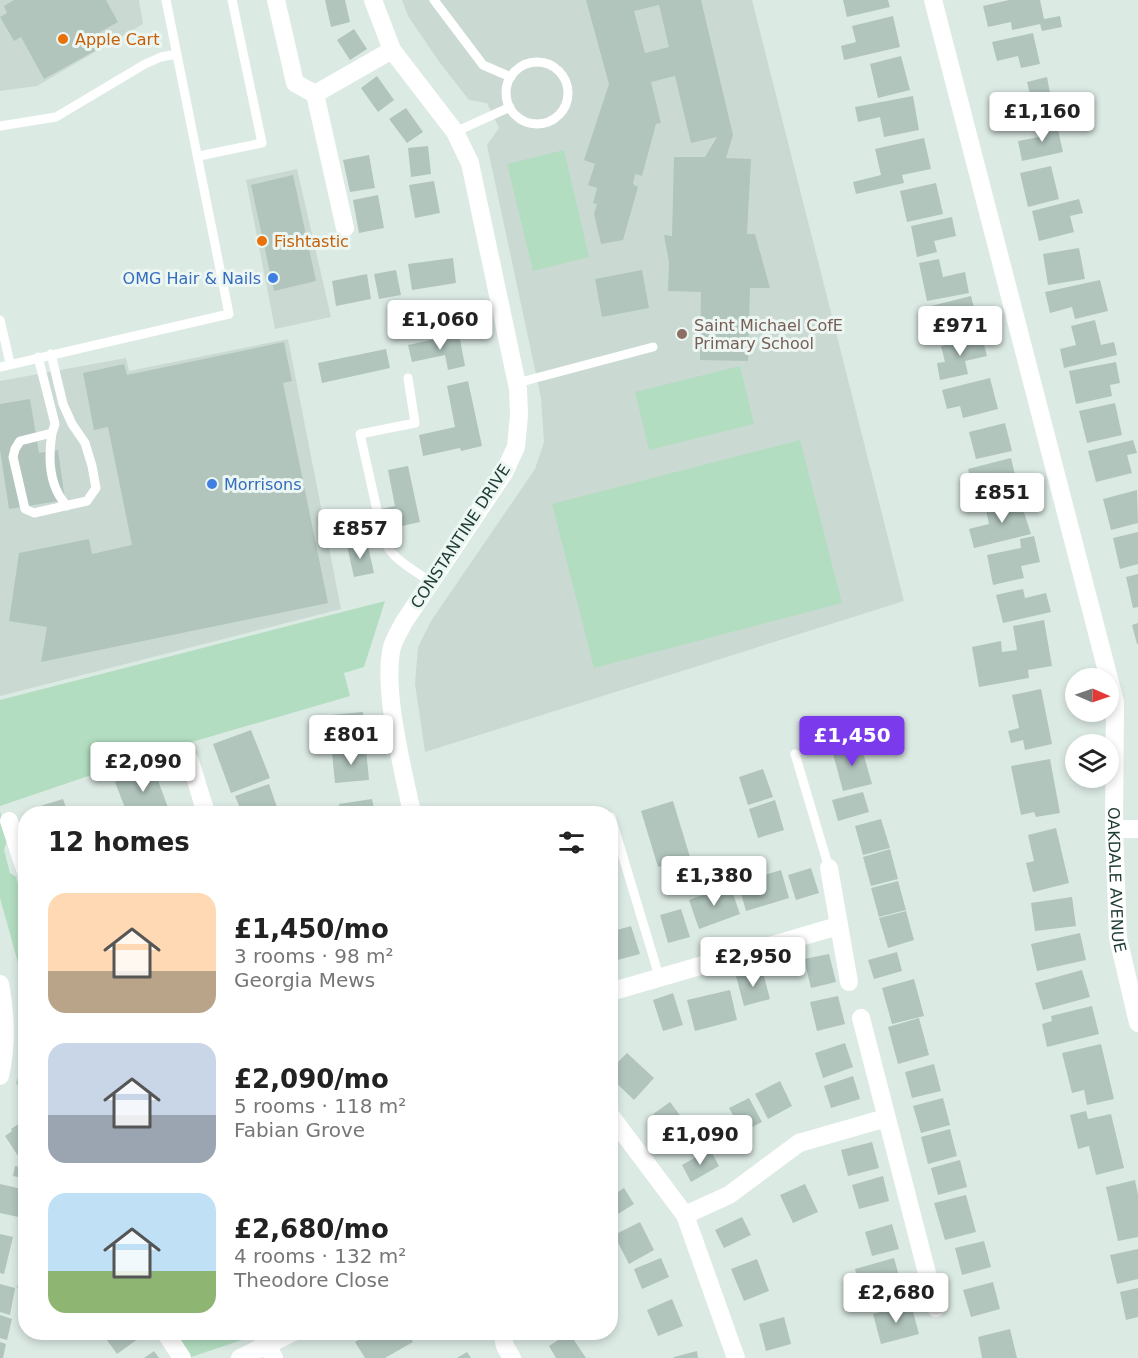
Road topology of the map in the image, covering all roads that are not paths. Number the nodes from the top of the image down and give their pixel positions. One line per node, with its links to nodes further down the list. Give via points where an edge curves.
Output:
1 (166, 0): 8 (lane)
2 (232, 0): 14 (lane, via 262,143)
3 (276, 0): 10 (street, via 295,83)
4 (373, 0): 7 (street, CONSTANTINE DRIVE)
5 (434, 0): 9 (lane, via 483,65)
6 (933, 0): 33 (street, OAKDALE AVENUE, via 1115,702)
7 (392, 50): 10 (street); 13 (street, CONSTANTINE DRIVE)
8 (177, 54): 12 (lane, via 145,64 56,117); 14 (lane)
9 (511, 77): 11 (lane, via 507,87); 11 (lane, via 526,64 546,63 563,75 568,94 561,113 544,124 524,121)
10 (315, 94): 15 (street)
11 (510, 107): 13 (lane)
12 (0, 126)
13 (455, 132): 22 (street, CONSTANTINE DRIVE, via 470,163)
14 (199, 156): 18 (lane, via 229,314)
15 (345, 228)
16 (0, 320): 20 (lane)
17 (653, 347): 22 (lane)
18 (51, 354): 19 (lane); 24 (lane, via 63,404 85,443 96,488 87,501)
19 (38, 357): 20 (lane); 23 (lane, via 55,424)
20 (5, 365)
21 (408, 378): 25 (lane, via 415,423 360,434)
22 (517, 383): 27 (street, CONSTANTINE DRIVE, via 516,447 504,473)
23 (52, 433): 24 (lane, via 48,454 58,496); 24 (lane, via 20,441 13,457 25,509 34,513)
24 (67, 506)
25 (377, 510)
26 (381, 531): 27 (lane, via 399,560)
27 (431, 582): 31 (street, CONSTANTINE DRIVE, via 392,646 389,673)
28 (795, 754): 37 (lane)
29 (190, 761): 30 (street)
30 (204, 806)
31 (411, 806)
32 (9, 822): 36 (street)
33 (1114, 829): 34 (street); 44 (street, OAKDALE AVENUE, via 1118,938)
34 (1138, 829)
35 (618, 841): 39 (lane)
36 (18, 848)
37 (829, 868): 38 (street)
38 (838, 926): 39 (street); 40 (street)
39 (658, 976): 42 (street)
40 (849, 982)
41 (0, 984): 45 (street, via 6,1014)
42 (618, 989)
43 (861, 1018): 46 (street)
44 (1138, 1023)
45 (0, 1076)
46 (886, 1118): 48 (street, via 799,1143 729,1195); 49 (street)
47 (618, 1126): 48 (street)
48 (685, 1215): 56 (street)
49 (936, 1308)
50 (170, 1340): 53 (street)
51 (504, 1340): 55 (street)
52 (267, 1345): 54 (street)
53 (182, 1358)
54 (240, 1358)
55 (512, 1358)
56 (736, 1358)

